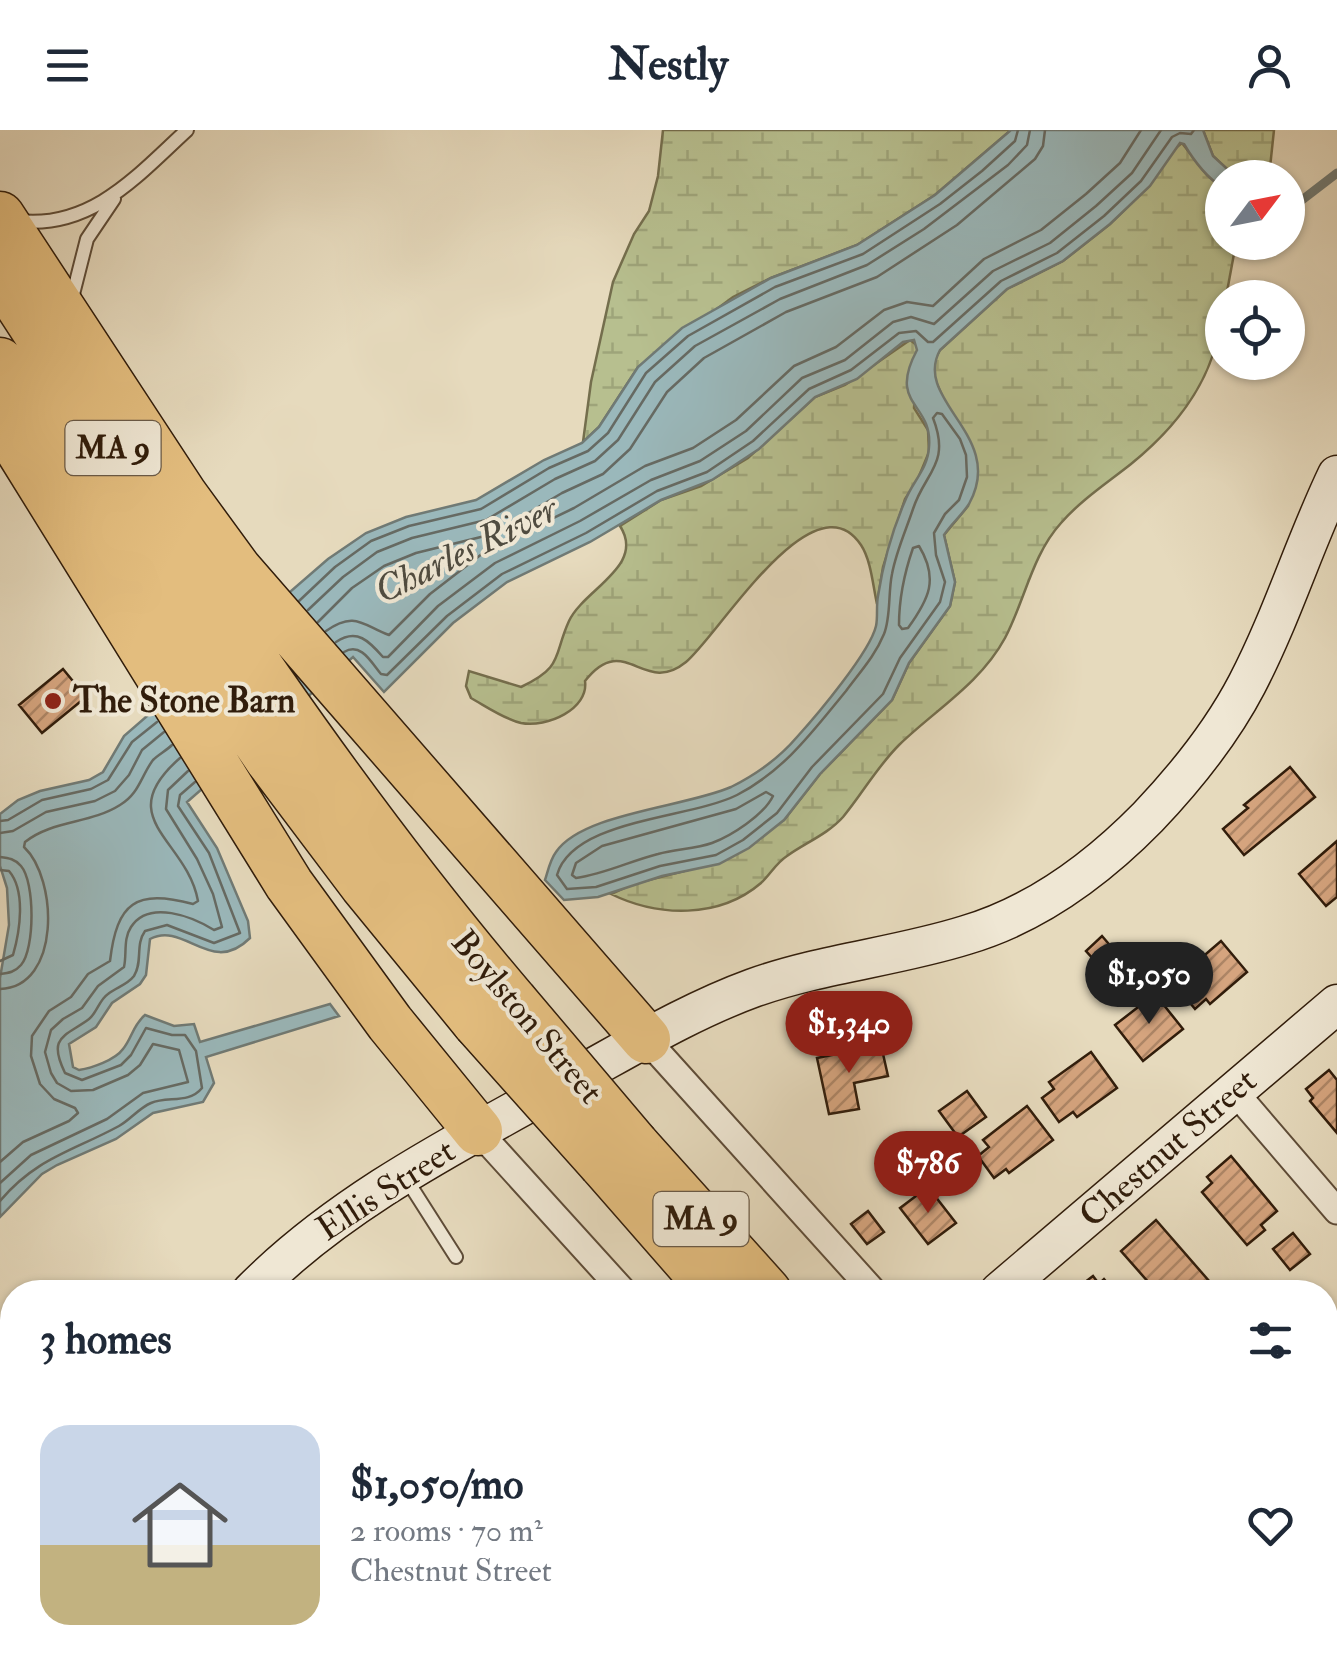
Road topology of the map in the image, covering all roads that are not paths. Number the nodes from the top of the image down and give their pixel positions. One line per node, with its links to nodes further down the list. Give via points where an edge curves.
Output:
1 (187, 130): 2 (lane)
2 (119, 192): 3 (lane, via 61,219); 5 (lane, via 87,240)
3 (1, 218): 5 (highway)
4 (0, 275): 9 (highway, MA 9)
5 (69, 319): 9 (highway, via 183,495)
6 (0, 362): 9 (highway, MA 9)
7 (0, 418): 9 (highway)
8 (1337, 475): 11 (main road, Ellis Street, via 1231,712 1146,818 1072,883 994,926 777,980)
9 (210, 636): 11 (highway, via 346,694); 13 (highway, via 230,792 334,948); 14 (highway, Boylston Street / MA 9, bridge, via 285,745 393,855 495,1012)
10 (1337, 1004): 12 (main road, Chestnut Street)
11 (646, 1039): 13 (main road, Ellis Street); 22 (street)
12 (1234, 1091): 16 (street); 23 (main road, Chestnut Street)
13 (478, 1131): 15 (main road, Ellis Street); 19 (street)
14 (619, 1155): 20 (highway, Boylston Street / MA 9); 21 (highway, Boylston Street / MA 9)
15 (404, 1175): 17 (lane); 18 (main road, Ellis Street, via 312,1238)
16 (1337, 1211)
17 (456, 1257)
18 (265, 1280)
19 (613, 1280)
20 (707, 1280)
21 (753, 1280)
22 (863, 1280)
23 (1013, 1280)

